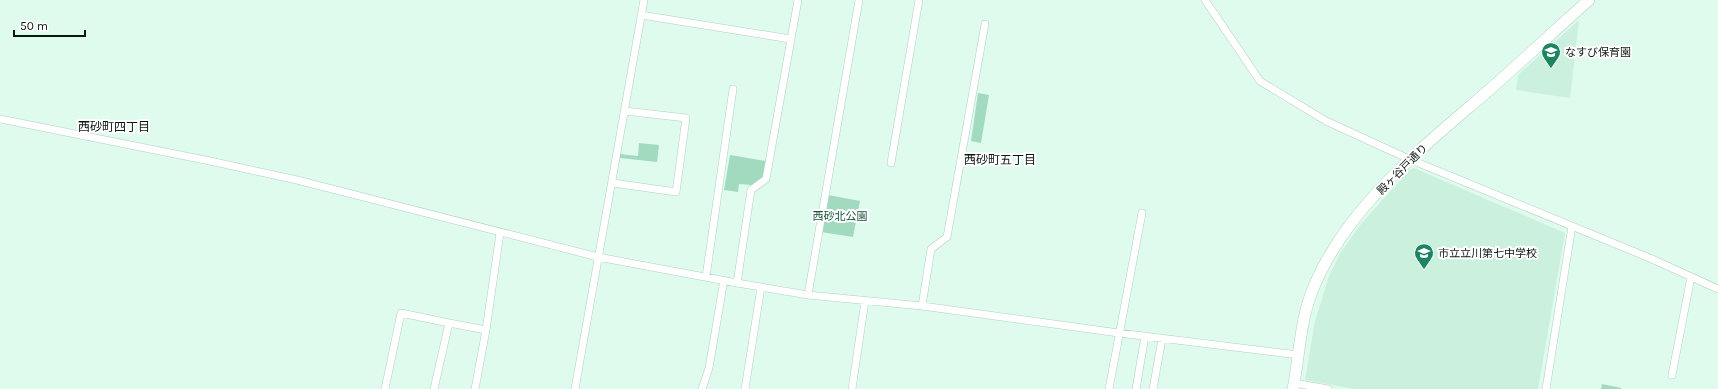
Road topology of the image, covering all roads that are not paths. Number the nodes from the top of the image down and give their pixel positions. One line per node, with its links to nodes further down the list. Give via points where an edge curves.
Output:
1 (644, 0): 7 (street)
2 (798, 0): 9 (street)
3 (859, 0): 26 (street)
4 (919, 0): 14 (street)
5 (1205, 0): 13 (street, via 1260,81 1326,121)
6 (1589, 0): 13 (street, 殿ヶ谷戸通り)
7 (641, 15): 9 (street); 11 (street)
8 (984, 24): 28 (street, via 947,237 931,249)
9 (791, 39): 23 (street, via 766,178 752,190)
10 (733, 89): 20 (street)
11 (625, 112): 15 (street); 15 (street, via 686,118 676,192)
12 (0, 119): 18 (street, via 297,180)
13 (1409, 159): 17 (street); 34 (street, 殿ヶ谷戸通り, via 1350,224 1334,247 1311,295)
14 (891, 163)
15 (613, 183): 19 (street)
16 (1142, 213): 31 (street)
17 (1572, 226): 21 (street); 48 (street)
18 (500, 233): 19 (street); 30 (street)
19 (598, 257): 20 (street); 40 (street)
20 (706, 277): 22 (street)
21 (1691, 277): 25 (street); 35 (street)
22 (724, 280): 23 (street); 41 (street, via 709,368)
23 (737, 283): 24 (street)
24 (761, 287): 26 (street); 42 (street)
25 (1718, 289)
26 (808, 295): 27 (street)
27 (865, 300): 28 (street); 43 (street)
28 (922, 306): 31 (street)
29 (449, 323): 30 (street); 37 (street, via 402,313); 38 (street)
30 (486, 330): 39 (street)
31 (1119, 333): 32 (street); 44 (street)
32 (1145, 336): 33 (street); 45 (street)
33 (1162, 338): 34 (street); 46 (street)
34 (1299, 355): 36 (street, 殿ヶ谷戸通り)
35 (1672, 375)
36 (1294, 386): 47 (street)
37 (385, 389)
38 (434, 389)
39 (475, 389)
40 (575, 389)
41 (702, 389)
42 (745, 389)
43 (852, 389)
44 (1109, 389)
45 (1136, 389)
46 (1153, 389)
47 (1328, 389)
48 (1546, 389)

